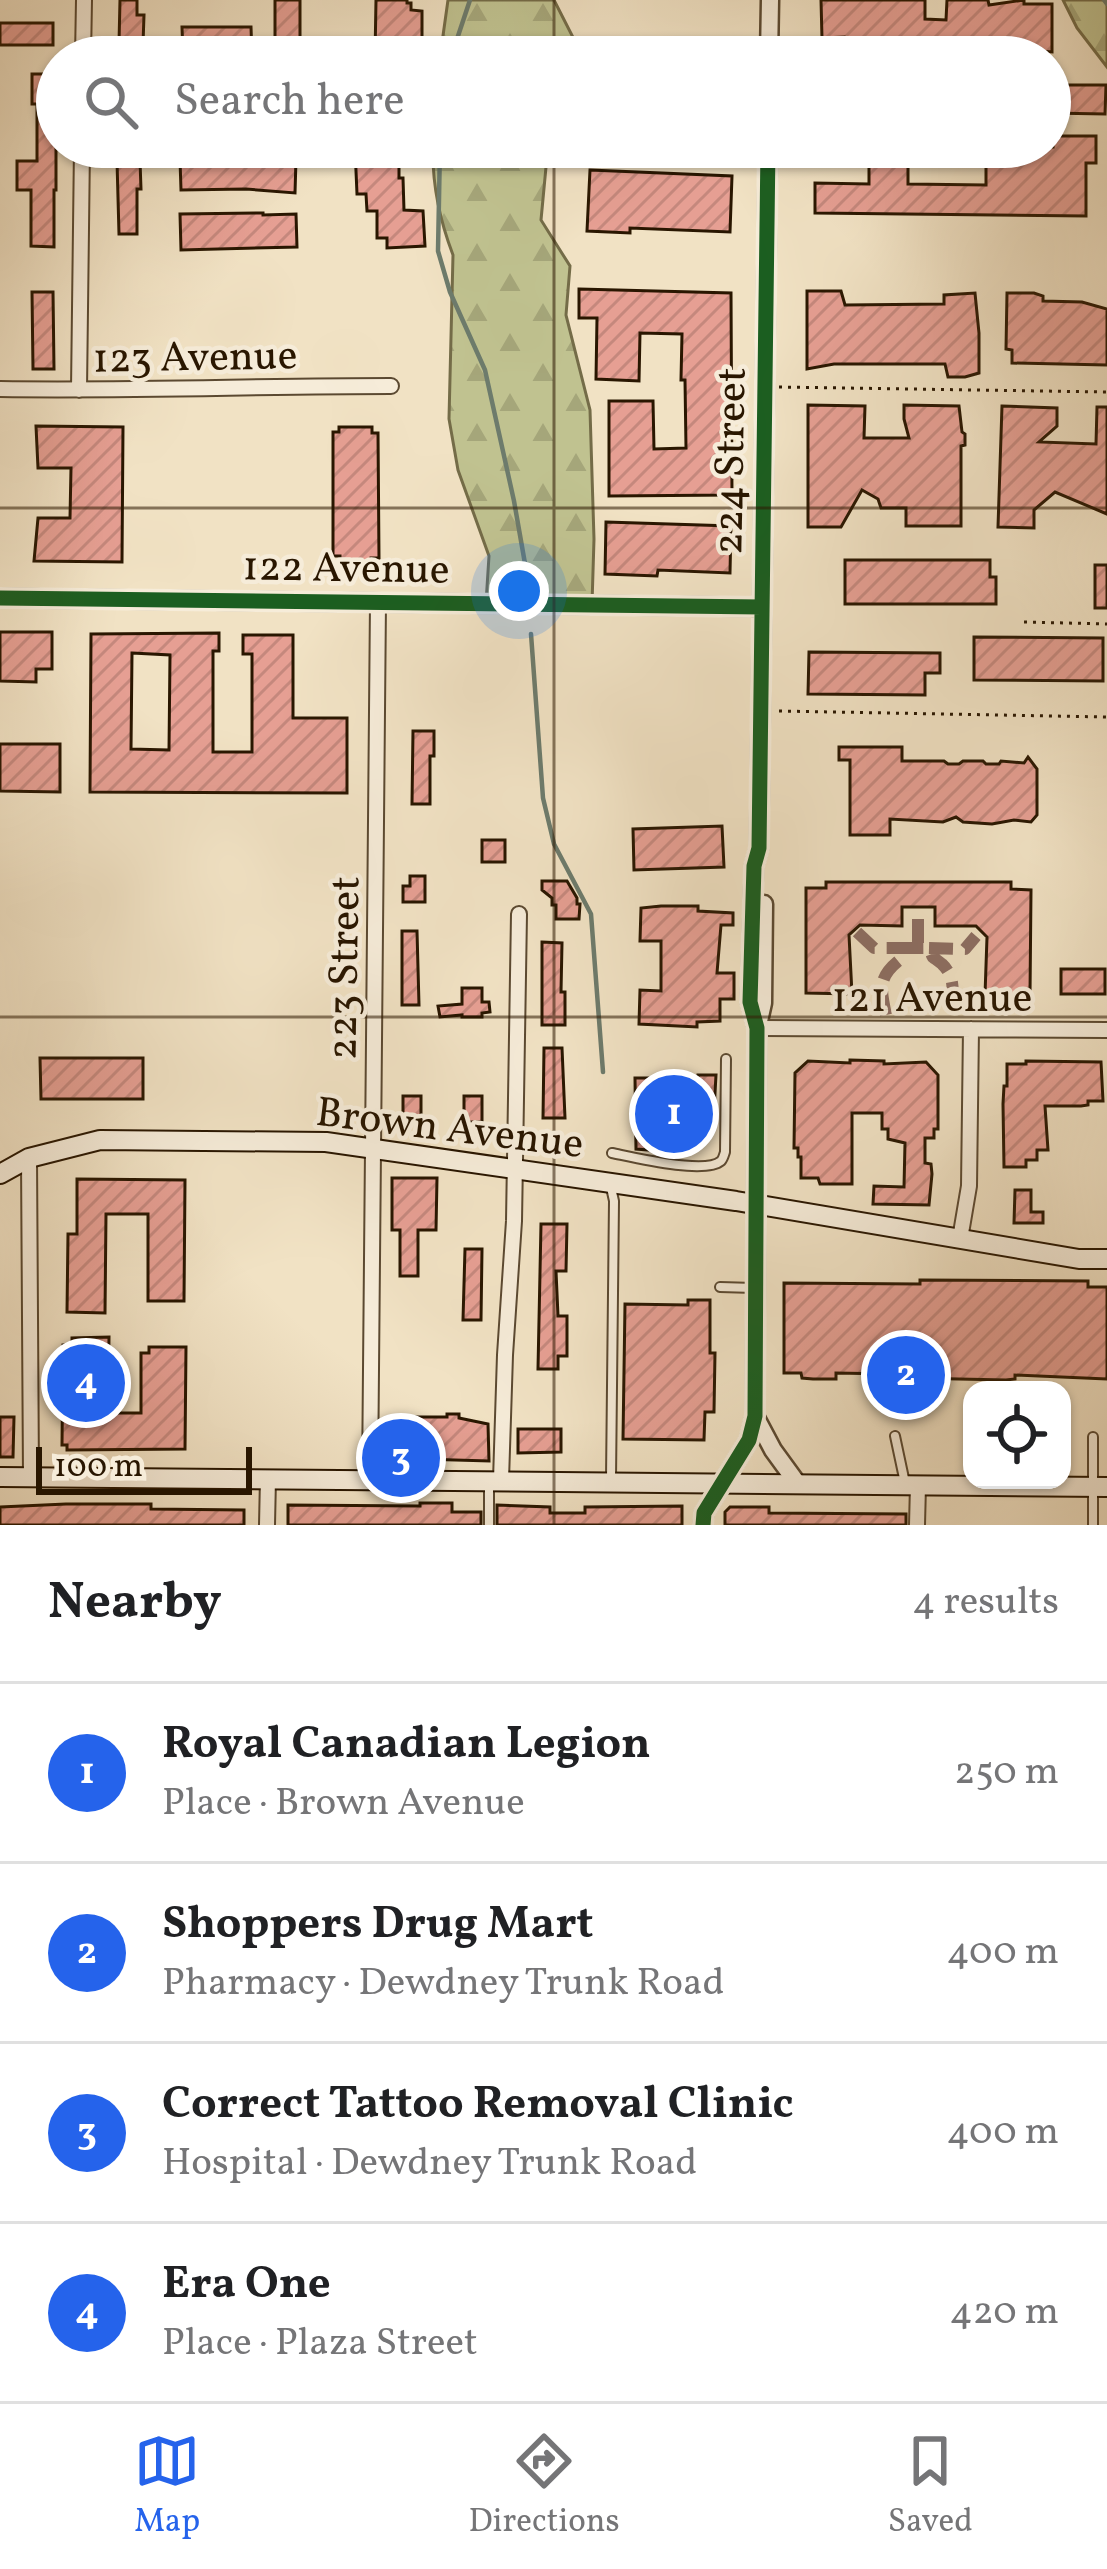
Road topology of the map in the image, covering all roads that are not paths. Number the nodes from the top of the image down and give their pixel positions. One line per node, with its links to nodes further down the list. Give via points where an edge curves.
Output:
1 (84, 0): 3 (street)
2 (770, 0): 4 (street)
3 (83, 36)
4 (769, 36)
5 (82, 168): 9 (street)
6 (768, 168): 12 (street, 224 Street)
7 (391, 386): 9 (street, 123 Avenue)
8 (0, 389): 9 (street, 123 Avenue)
9 (79, 390)
10 (0, 598): 11 (street, 122 Avenue)
11 (378, 602): 12 (street, 122 Avenue); 18 (street, 223 Street)
12 (762, 607): 14 (street, 224 Street, via 750,1002)
13 (518, 914): 21 (street)
14 (757, 1028): 15 (street, 121 Avenue); 24 (street, 224 Street)
15 (971, 1029): 16 (street, 121 Avenue); 25 (street, via 969,1186)
16 (1107, 1030)
17 (726, 1059): 19 (lane, via 721,1161 674,1166)
18 (373, 1149): 20 (main road, Brown Avenue, via 100,1140); 21 (main road, Brown Avenue); 35 (street, 223 Street)
19 (612, 1154)
20 (29, 1158): 22 (main road, Brown Avenue); 33 (street, via 23,1390)
21 (513, 1169): 23 (main road, Brown Avenue); 36 (street)
22 (0, 1174)
23 (610, 1183): 24 (main road, Brown Avenue); 37 (lane)
24 (755, 1204): 25 (main road, Brown Avenue); 28 (street, 224 Street)
25 (960, 1239): 26 (main road, Brown Avenue)
26 (1107, 1259)
27 (720, 1287): 28 (lane)
28 (754, 1288): 29 (street, 224 Street)
29 (754, 1416): 38 (street, 224 Street); 39 (street)
30 (895, 1436): 40 (lane)
31 (1093, 1437): 41 (lane)
32 (0, 1477): 33 (main road)
33 (31, 1477): 34 (main road)
34 (268, 1478): 35 (main road); 42 (street)
35 (370, 1479): 36 (main road)
36 (495, 1480): 37 (main road); 43 (lane)
37 (611, 1481): 38 (main road)
38 (722, 1482): 39 (main road); 44 (street, 224 Street)
39 (797, 1483): 40 (main road)
40 (911, 1485): 41 (main road); 45 (street)
41 (1101, 1486): 46 (lane)
42 (267, 1525)
43 (489, 1525)
44 (704, 1525)
45 (917, 1525)
46 (1093, 1525)

